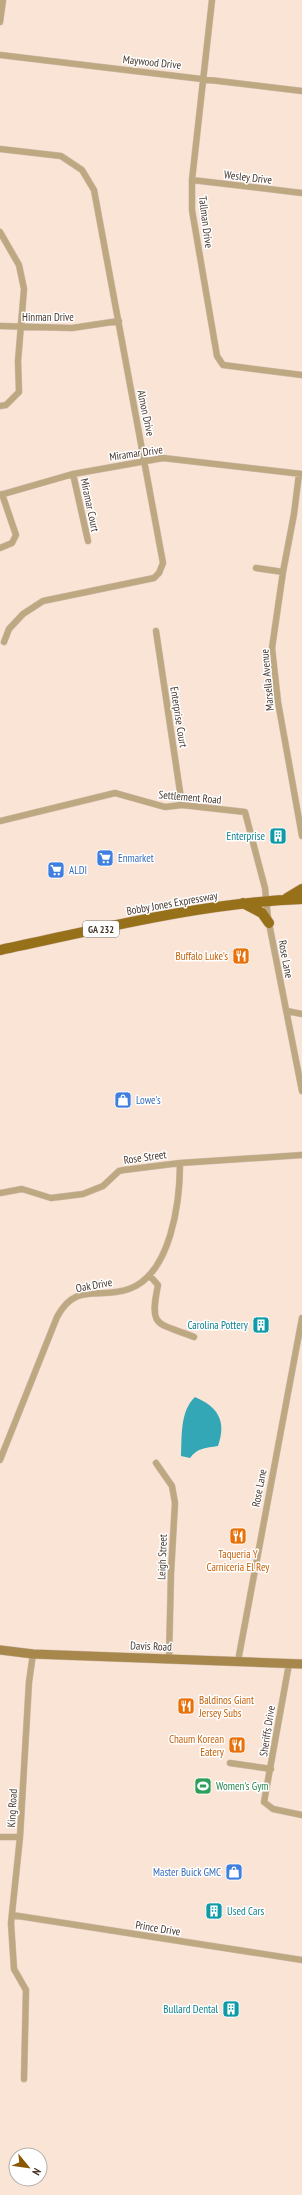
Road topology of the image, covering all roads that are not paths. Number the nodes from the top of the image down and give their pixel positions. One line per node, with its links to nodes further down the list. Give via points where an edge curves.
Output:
1 (2, 0): 3 (street)
2 (212, 0): 5 (street, Tallman Drive)
3 (0, 22)
4 (0, 55): 5 (street, Maywood Drive)
5 (203, 78): 6 (street, Maywood Drive); 8 (street, Tallman Drive)
6 (302, 91)
7 (0, 149): 11 (street, Almon Drive, via 61,156 88,176 96,197)
8 (192, 180): 9 (street, Wesley Drive); 14 (street, Tallman Drive, via 192,210 217,356 223,365)
9 (302, 193)
10 (0, 232): 13 (street, via 22,272)
11 (119, 321): 13 (street, Hinman Drive, via 72,328); 16 (street, Almon Drive)
12 (0, 326): 13 (street, Hinman Drive)
13 (22, 327): 15 (street, via 18,361 19,392 6,406)
14 (302, 375)
15 (0, 406)
16 (146, 461): 17 (street, Miramar Drive); 18 (street, Miramar Drive, via 163,458); 25 (street, Almon Drive, via 164,563 159,573 154,578 43,601 23,614 9,629)
17 (73, 474): 19 (street, Miramar Drive); 20 (street, Miramar Court)
18 (300, 474): 23 (street, Marsella Avenue)
19 (1, 495): 21 (street, via 16,535 12,543)
20 (88, 541)
21 (0, 548)
22 (256, 568): 23 (street)
23 (283, 572): 26 (street, Marsella Avenue, via 272,648 278,702)
24 (156, 631): 27 (street, Enterprise Court)
25 (4, 642)
26 (299, 804): 29 (street, Marsella Avenue)
27 (182, 805): 28 (street, Settlement Road, via 165,806 115,793); 33 (street, Settlement Road, via 245,812)
28 (0, 821)
29 (302, 836)
30 (302, 889): 31 (main road)
31 (285, 899): 32 (main road, Bobby Jones Expressway / GA 232); 33 (main road, Bobby Jones Expressway / GA 232)
32 (302, 899)
33 (266, 900): 34 (main road, Bobby Jones Expressway / GA 232); 35 (street, Rose Lane)
34 (243, 903): 35 (main road, via 262,913); 36 (main road, Bobby Jones Expressway / GA 232, via 189,910)
35 (269, 922): 37 (street, Rose Lane)
36 (0, 950)
37 (287, 1011): 38 (street); 39 (street, Rose Lane)
38 (302, 1014)
39 (302, 1091)
40 (302, 1155): 41 (street, Rose Street)
41 (180, 1163): 42 (street, Rose Street, via 119,1171 103,1186 69,1197 51,1198 22,1189); 43 (street, Oak Drive, via 180,1189 172,1228 158,1265)
42 (0, 1193)
43 (150, 1276): 45 (street, via 158,1284 153,1312 156,1320 166,1327); 46 (street, Oak Drive, via 128,1290 77,1295 64,1304 56,1316)
44 (302, 1318): 51 (street, Rose Lane)
45 (194, 1337)
46 (0, 1460)
47 (156, 1463): 50 (street, Leigh Street, via 172,1486 176,1503)
48 (0, 1650): 49 (main road, Davis Road)
49 (33, 1654): 50 (main road, Davis Road); 58 (street, King Road, via 29,1682)
50 (169, 1658): 51 (main road, Davis Road)
51 (238, 1661): 52 (main road, Davis Road)
52 (289, 1664): 53 (main road, Davis Road); 55 (street, Sheriffs Drive)
53 (302, 1664)
54 (230, 1763): 55 (street)
55 (271, 1769): 56 (street, Sheriffs Drive, via 264,1802 273,1809)
56 (302, 1815)
57 (0, 1836): 58 (street)
58 (20, 1837): 59 (street, King Road)
59 (12, 1915): 60 (street, Prince Drive); 61 (street, King Road, via 14,1968 26,1990)
60 (302, 1960)
61 (24, 2079)

